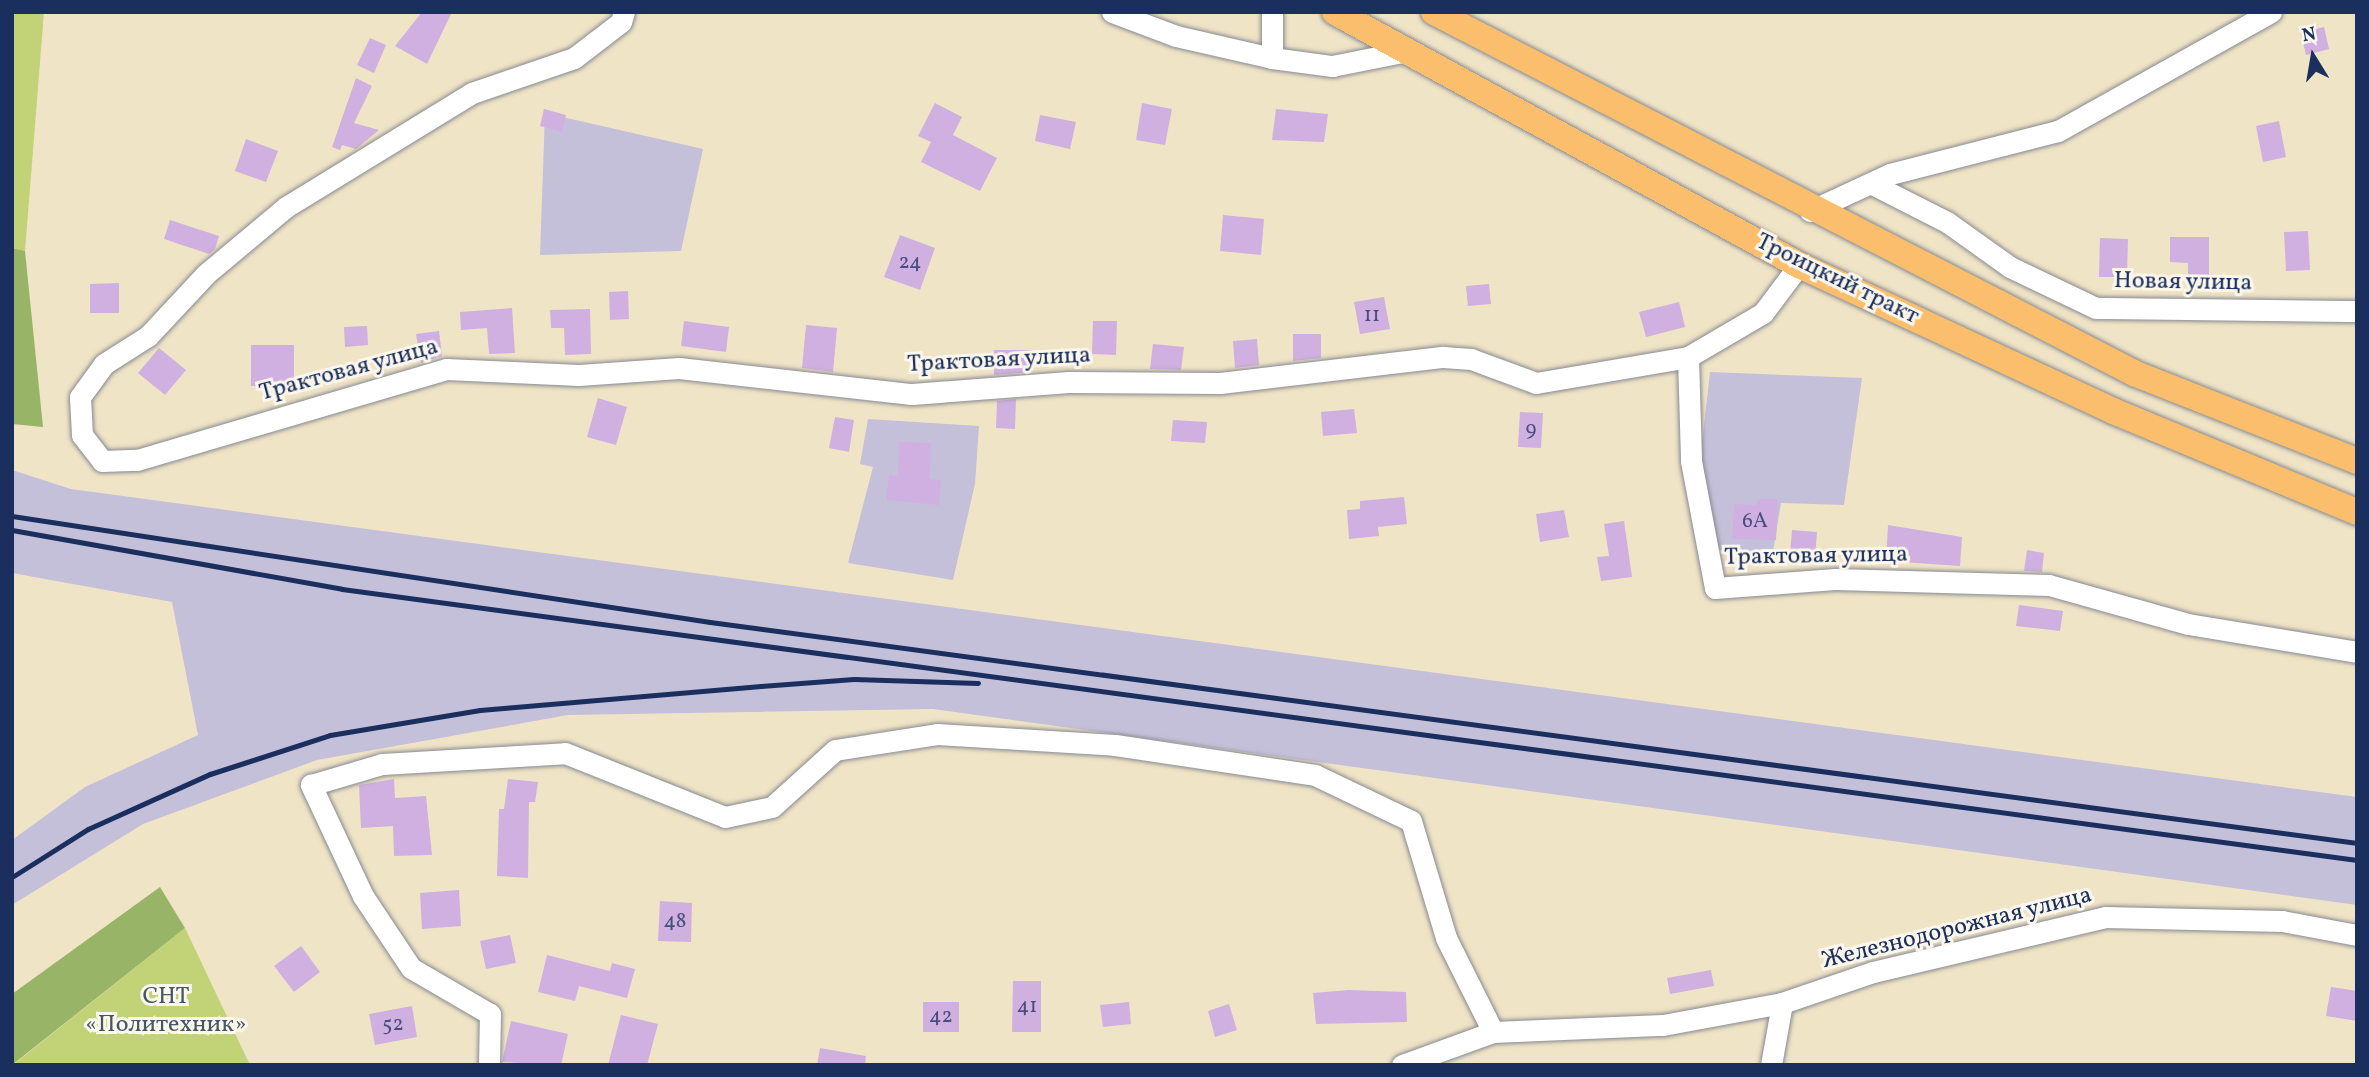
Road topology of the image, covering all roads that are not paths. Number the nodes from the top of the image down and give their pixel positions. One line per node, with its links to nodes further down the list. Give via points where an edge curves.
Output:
1 (624, 12): 13 (street, Трактовая улица, via 621,23 574,58 472,93 286,207 206,274 148,336 104,364 80,397 82,435 102,461 137,460 446,369 579,375 679,368 912,394 1069,382 1220,383 1443,357 1471,359 1536,383)
2 (1112, 12): 8 (street)
3 (1272, 12): 8 (street)
4 (1335, 12): 7 (main road, Троицкий тракт)
5 (1434, 12): 10 (main road, Троицкий тракт)
6 (2271, 12): 9 (street, via 2058,131 1890,174)
7 (1408, 51): 8 (street, via 1332,66); 11 (main road, Троицкий тракт)
8 (1272, 58)
9 (1874, 185): 10 (street); 12 (street, Новая улица, via 1947,222 2010,267 2096,308)
10 (1810, 211): 14 (main road, Троицкий тракт, via 2136,374)
11 (1799, 265): 13 (street, via 1763,313); 15 (main road, Троицкий тракт, via 2113,411)
12 (2357, 311)
13 (1688, 358): 16 (street, Трактовая улица, via 1690,461 1715,588 1835,579 2049,586 2188,624)
14 (2357, 461)
15 (2357, 512)
16 (2357, 652)
17 (2357, 935): 18 (street, Железнодорожная улица, via 2282,921 2105,917 1873,972)
18 (1782, 1003): 19 (street, Железнодорожная улица, via 1663,1024); 22 (street)
19 (1493, 1032): 20 (street, via 1446,938 1411,821 1315,775 1115,745 937,734 835,750 772,807 725,817 565,753 382,764 311,785 363,896 411,968 490,1014); 21 (street, Железнодорожная улица)
20 (489, 1065)
21 (1402, 1065)
22 (1771, 1065)

